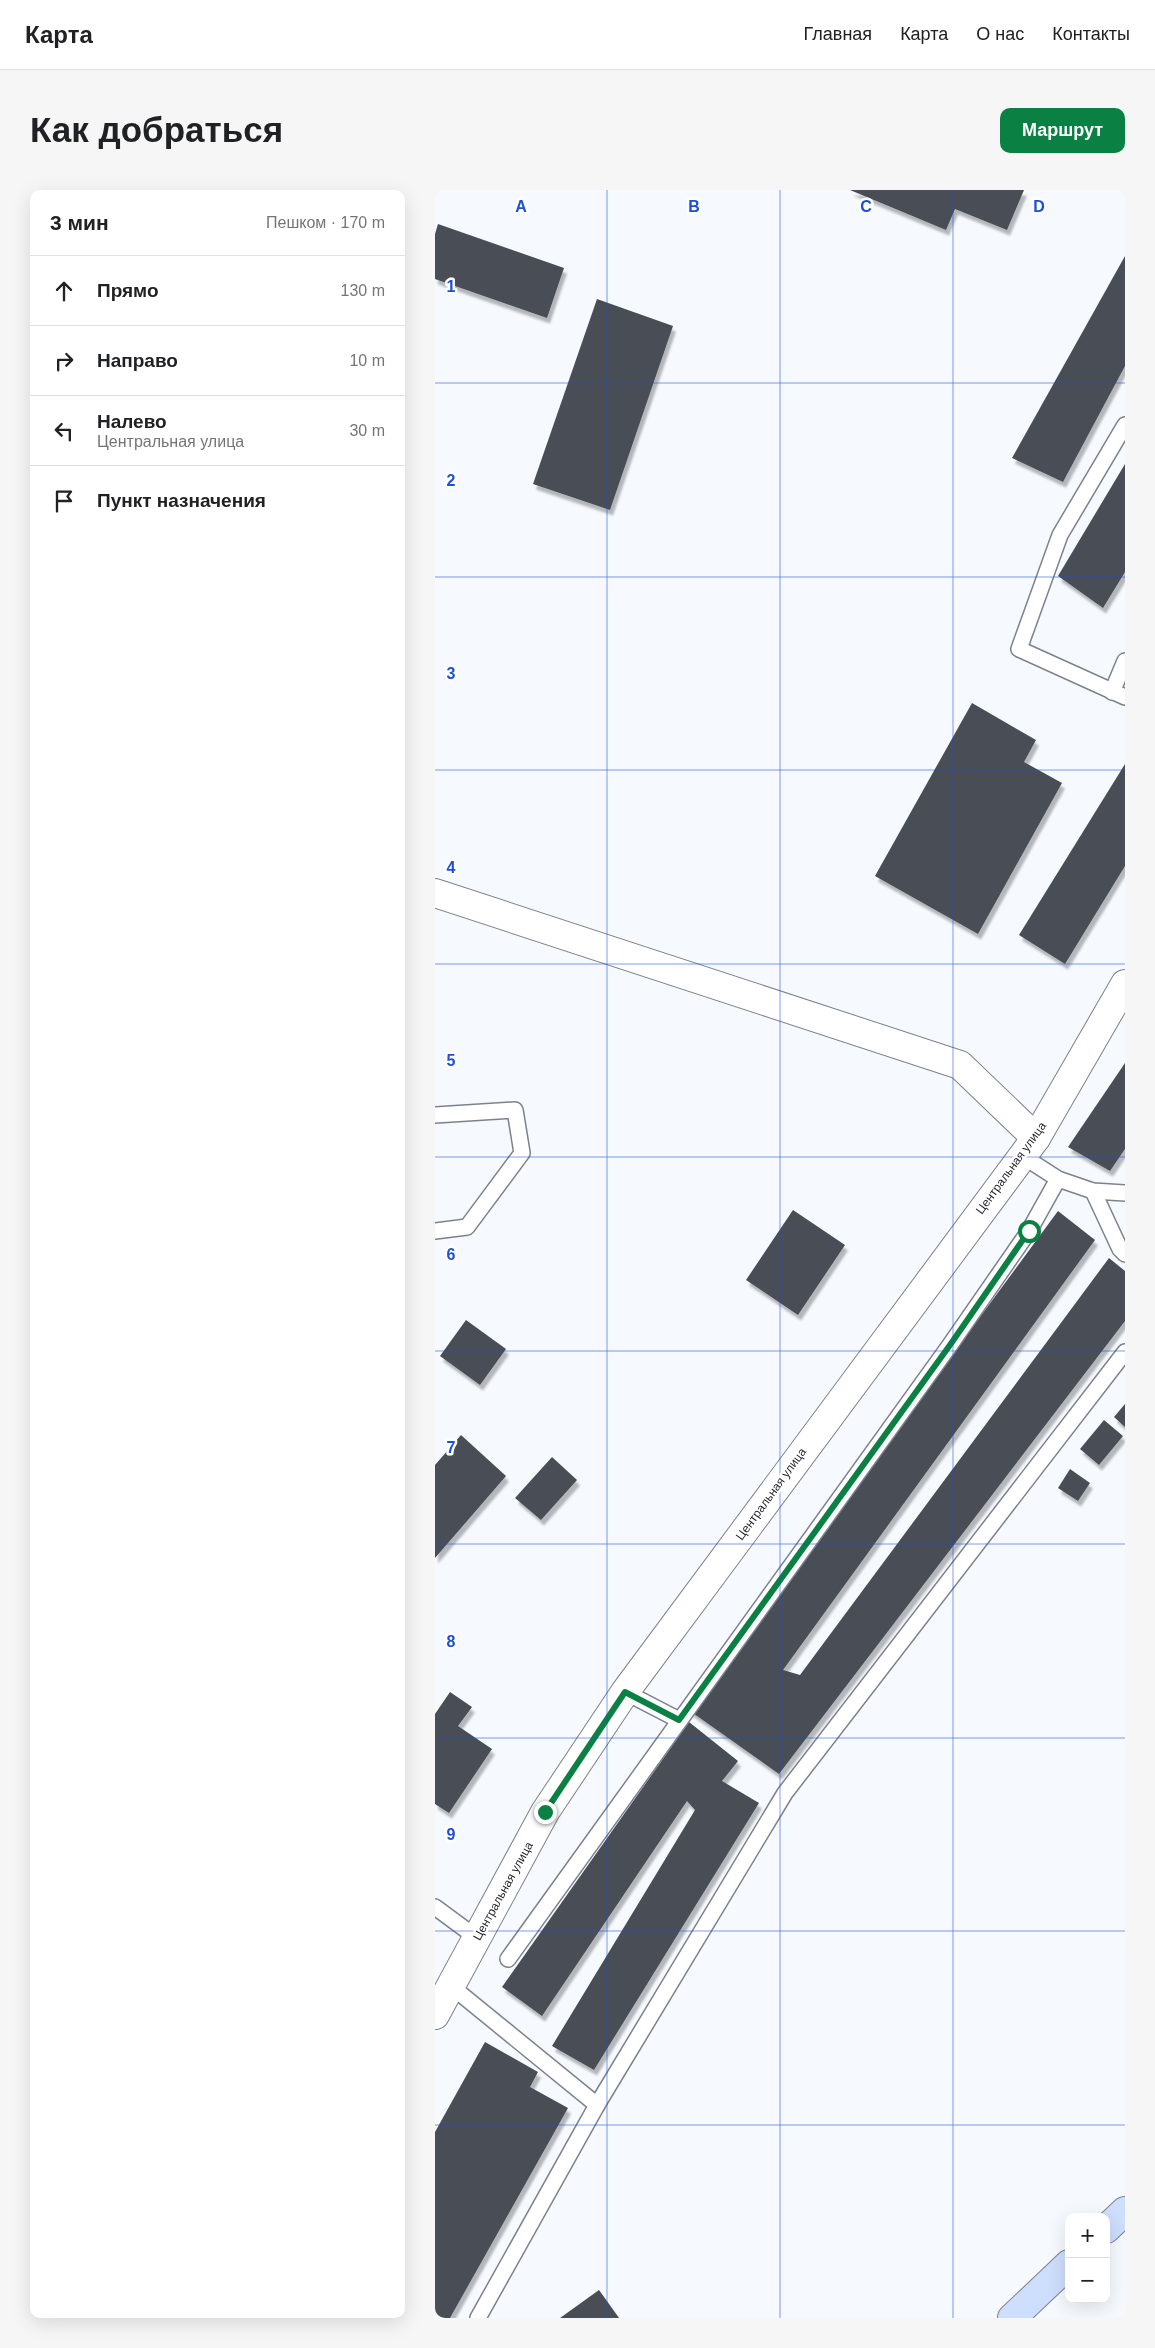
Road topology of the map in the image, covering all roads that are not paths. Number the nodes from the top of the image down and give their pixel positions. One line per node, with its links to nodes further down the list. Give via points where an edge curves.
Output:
1 (1125, 425): 3 (lane, via 1060,534 1019,649)
2 (1125, 661): 3 (lane)
3 (1119, 694)
4 (435, 893): 7 (street, via 961,1064)
5 (1125, 984): 7 (street, Центральная улица)
6 (435, 1115): 11 (lane, via 515,1110 522,1153 467,1227)
7 (1029, 1146): 8 (lane); 14 (street, Центральная улица)
8 (1058, 1179): 9 (lane); 15 (lane, via 1029,1231 950,1345)
9 (1093, 1191): 10 (lane); 12 (lane)
10 (1125, 1193)
11 (435, 1231)
12 (1125, 1254)
13 (1125, 1352): 21 (lane, via 785,1793)
14 (625, 1692): 15 (lane); 17 (street, Центральная улица, via 545,1812)
15 (679, 1720): 18 (lane)
16 (435, 1907): 17 (lane)
17 (477, 1938): 19 (street, Центральная улица)
18 (508, 1959)
19 (451, 1986): 20 (street, Центральная улица); 21 (lane)
20 (435, 2015)
21 (597, 2105): 25 (lane)
22 (1125, 2211): 23 (main road)
23 (1110, 2225)
24 (1065, 2268): 26 (main road)
25 (478, 2318)
26 (1012, 2318)

